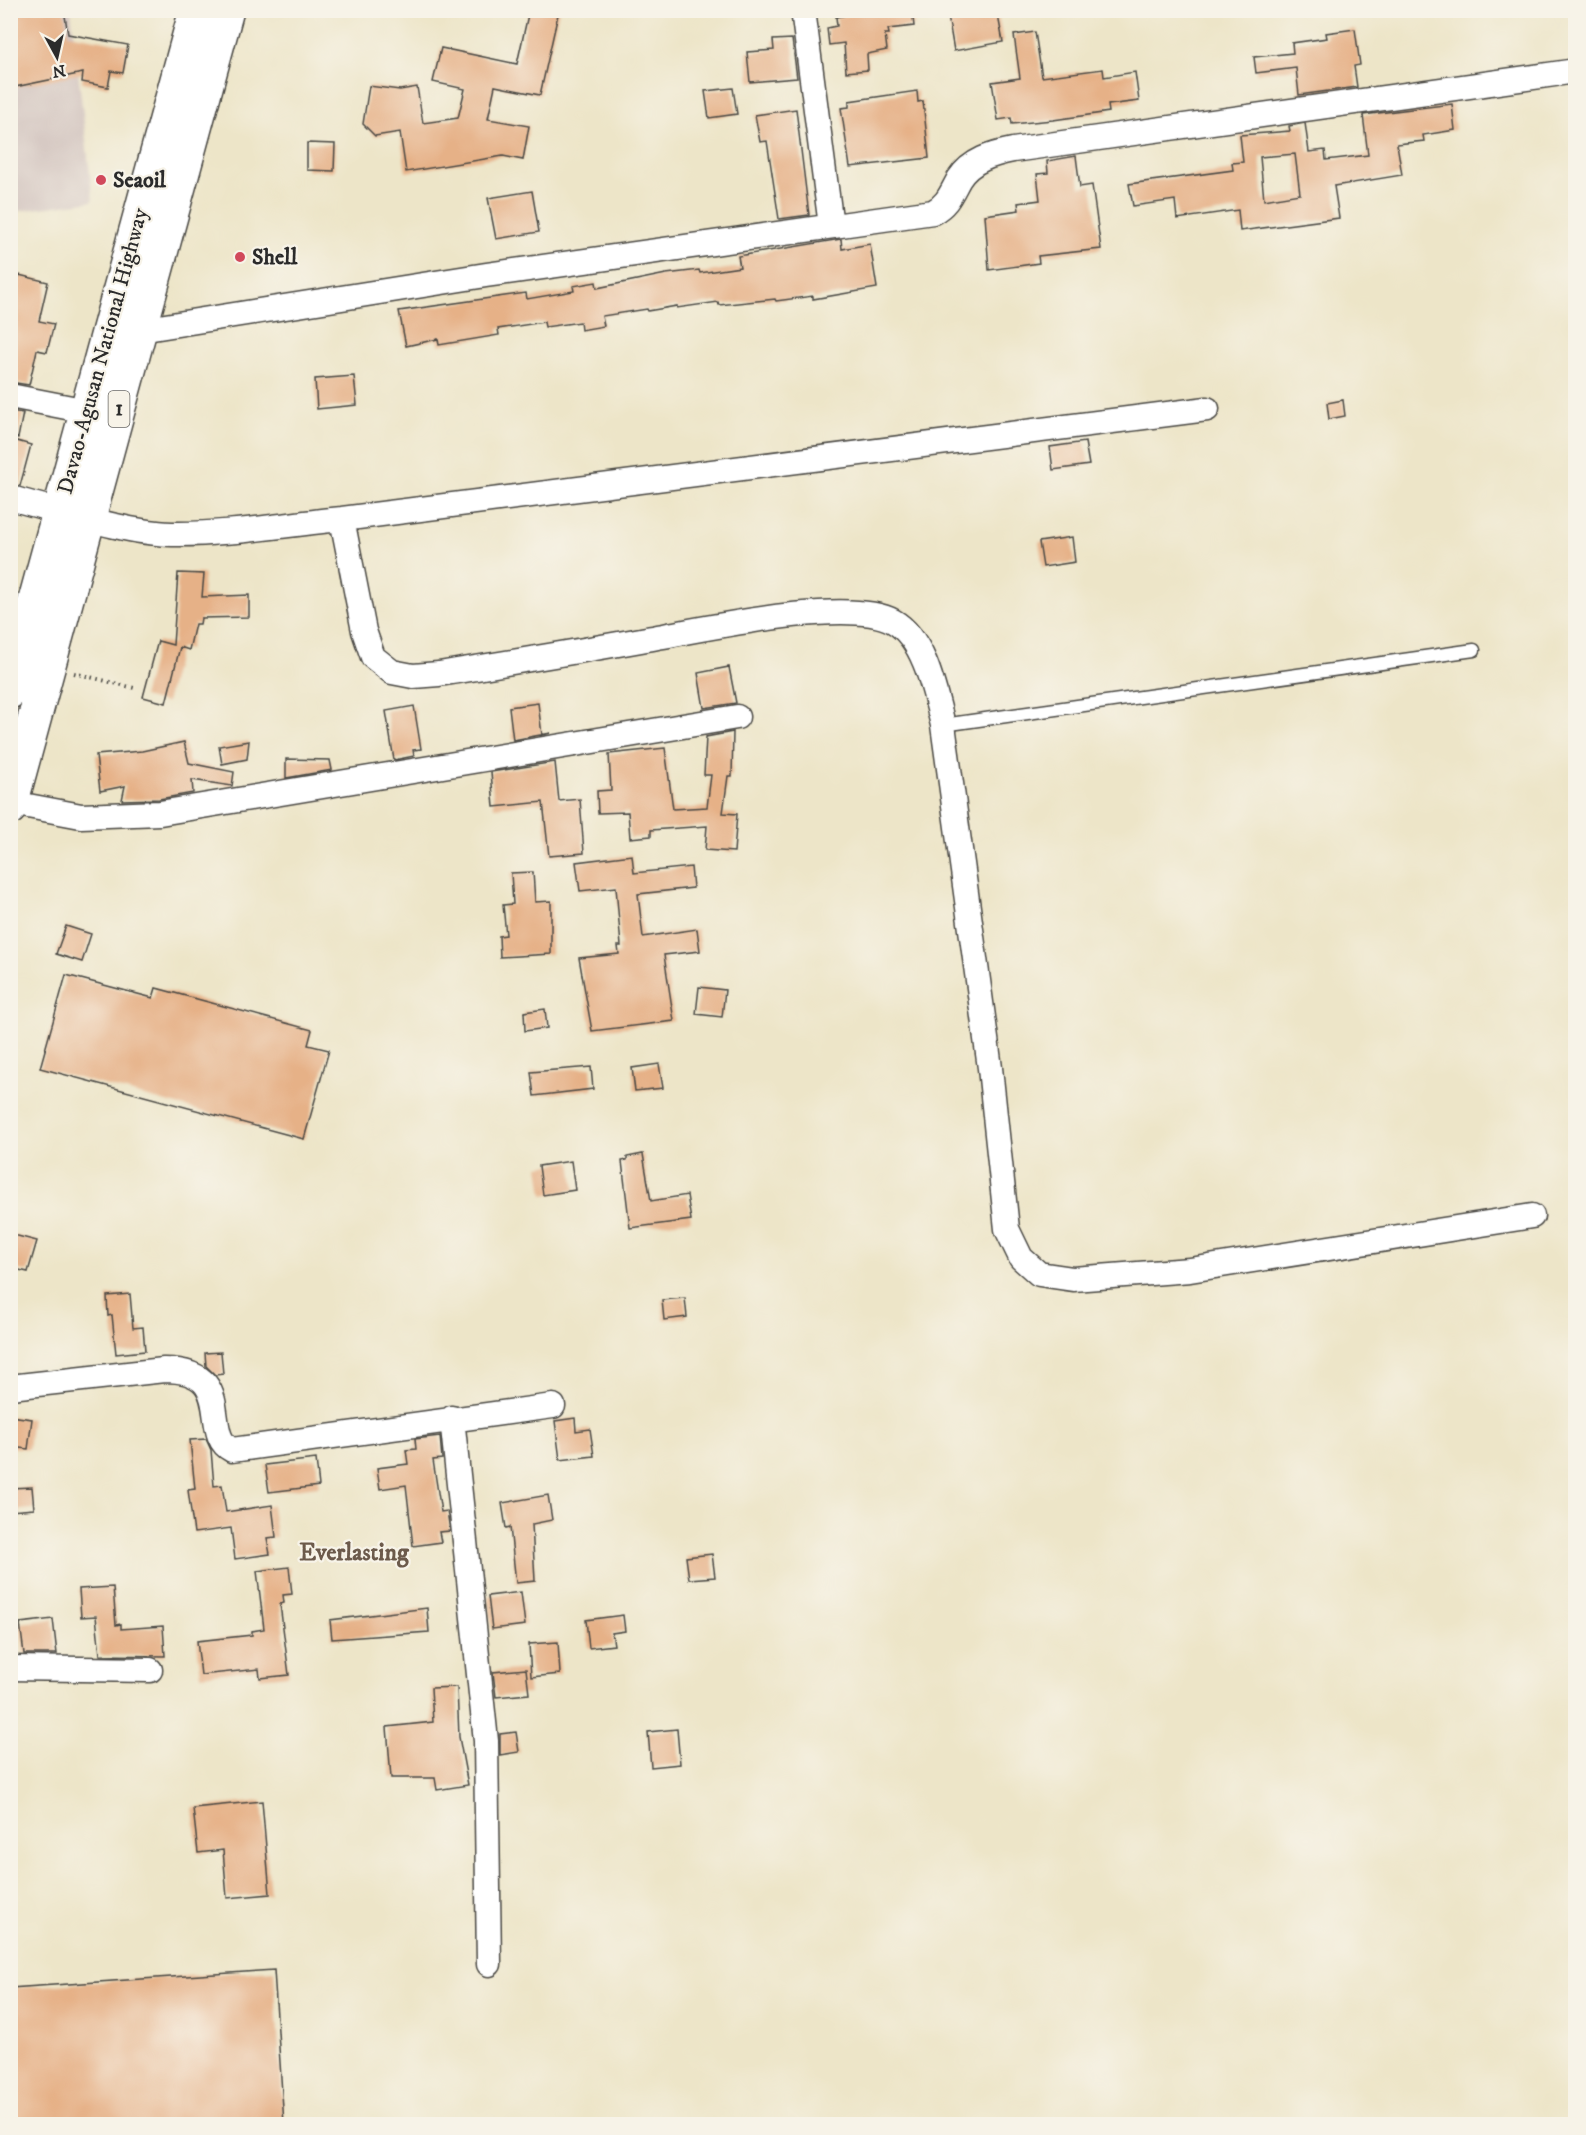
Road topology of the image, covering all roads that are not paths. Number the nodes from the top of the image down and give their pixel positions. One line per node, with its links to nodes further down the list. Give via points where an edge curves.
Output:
1 (196, 10): 6 (highway, Davao-Agusan National Highway / 1)
2 (227, 10): 6 (highway, Davao-Agusan National Highway / 1)
3 (803, 10): 5 (street)
4 (1575, 71): 5 (street, via 1012,150 990,155 972,165 948,200 933,212)
5 (831, 226): 6 (street)
6 (126, 326): 9 (highway, Davao-Agusan National Highway / 1); 11 (highway, Davao-Agusan National Highway / 1)
7 (10, 396): 9 (street)
8 (1207, 409): 12 (street)
9 (87, 411): 11 (highway, Davao-Agusan National Highway / 1)
10 (10, 498): 11 (street)
11 (75, 514): 12 (street, via 171,534); 14 (highway, Davao-Agusan National Highway / 1); 17 (highway, Davao-Agusan National Highway / 1, via 49,666)
12 (342, 519): 16 (street, via 364,631 373,657 392,672 413,676 439,674 772,618 864,613 894,622 917,646 932,680)
13 (1474, 650): 16 (lane)
14 (10, 692)
15 (737, 717): 17 (street, via 159,813 81,816)
16 (943, 725): 18 (street, via 990,1068 1007,1229 1021,1258 1039,1274 1073,1279 1180,1271)
17 (11, 806)
18 (1532, 1216)
19 (10, 1387): 21 (street, via 185,1370 199,1377 210,1393 221,1440 232,1450)
20 (553, 1406): 21 (street)
21 (452, 1418): 24 (street, via 486,1741)
22 (10, 1668): 23 (street)
23 (150, 1670)
24 (489, 1964)

